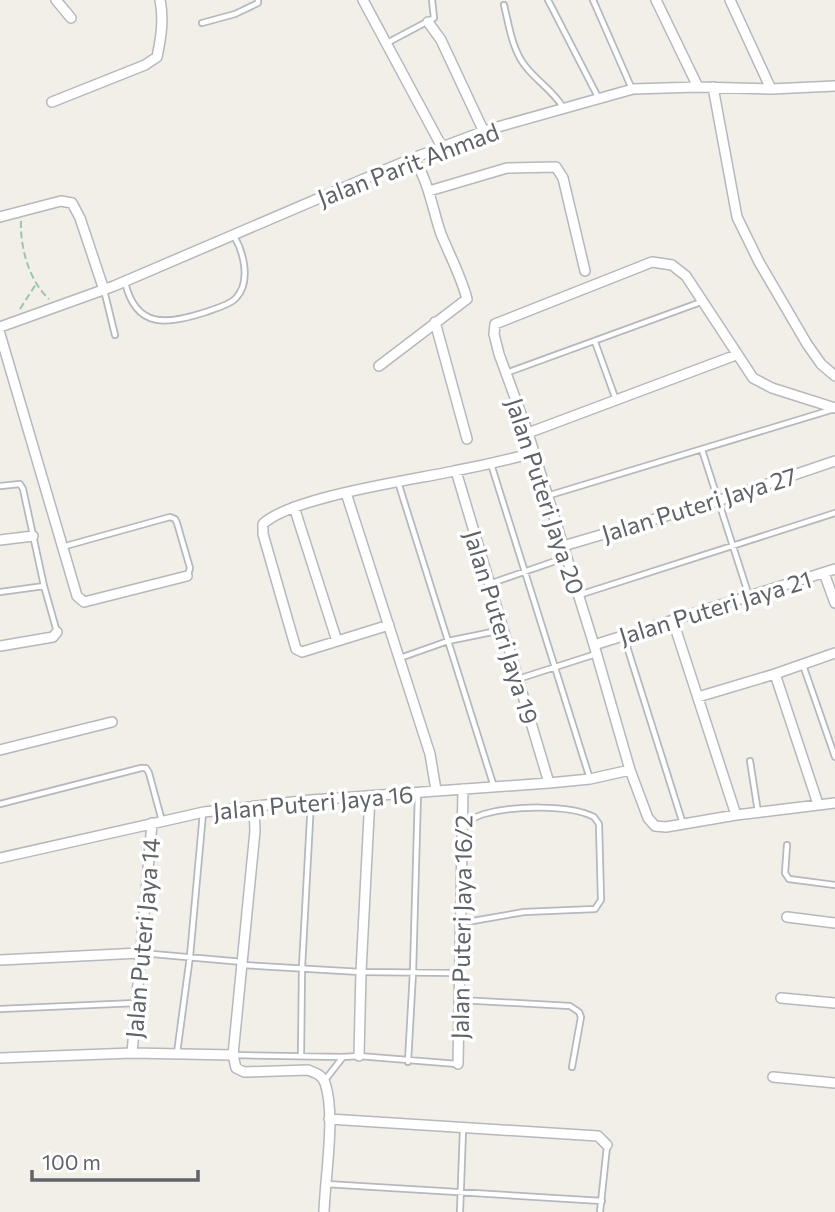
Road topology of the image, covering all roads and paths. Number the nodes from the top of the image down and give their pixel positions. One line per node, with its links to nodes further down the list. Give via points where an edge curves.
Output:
1 (56, 0): 11 (street)
2 (160, 0): 21 (street, via 157,57)
3 (258, 0): 13 (lane, via 234,14)
4 (363, 0): 14 (street)
5 (432, 0): 12 (lane, via 434,18)
6 (548, 0): 20 (lane)
7 (593, 0): 18 (lane)
8 (656, 0): 16 (street)
9 (730, 0): 19 (street)
10 (503, 5): 22 (lane, via 517,52)
11 (71, 18)
12 (428, 22): 14 (lane); 23 (street)
13 (202, 23)
14 (386, 44): 24 (street)
15 (835, 86): 19 (street, Jalan Parit Ahmad)
16 (698, 87): 17 (street, Jalan Parit Ahmad); 18 (street, Jalan Parit Ahmad)
17 (713, 87): 19 (street, Jalan Parit Ahmad); 44 (street, via 737,217 807,344)
18 (633, 89): 20 (street, Jalan Parit Ahmad)
19 (771, 89)
20 (599, 99): 22 (street, Jalan Parit Ahmad)
21 (52, 102)
22 (564, 108): 23 (street, Jalan Parit Ahmad)
23 (484, 132): 24 (street, Jalan Parit Ahmad)
24 (442, 147): 25 (street, Jalan Parit Ahmad)
25 (415, 162): 26 (street); 29 (street, Jalan Parit Ahmad)
26 (427, 187): 30 (street, via 507,168 556,167 563,178); 36 (street, via 467,299)
27 (24, 210): 28 (street); 31 (path, via 21,245); 33 (street, via 61,201 72,203)
28 (0, 217)
29 (235, 238): 32 (street, Jalan Parit Ahmad); 32 (lane, via 245,272 235,299 224,304 176,322 153,320 133,305)
30 (585, 271)
31 (36, 283): 35 (path, via 47,298); 37 (path)
32 (126, 286): 33 (street, Jalan Parit Ahmad)
33 (105, 295): 35 (street, Jalan Parit Ahmad); 39 (lane)
34 (702, 301): 40 (lane); 41 (street); 43 (street, Jalan Puteri Jaya 20, via 686,276 672,265 652,262 495,324)
35 (62, 305): 37 (street, Jalan Parit Ahmad)
36 (435, 322): 42 (street); 48 (street)
37 (10, 324): 38 (street, Jalan Parit Ahmad)
38 (0, 333): 64 (street)
39 (115, 335)
40 (595, 342): 43 (lane); 45 (lane)
41 (736, 355): 45 (street); 46 (street, via 753,379)
42 (379, 366)
43 (506, 373): 47 (street, Jalan Puteri Jaya 20)
44 (835, 376)
45 (617, 401): 47 (street)
46 (835, 408): 49 (lane)
47 (528, 433): 50 (street, Jalan Puteri Jaya 20)
48 (467, 439)
49 (702, 450): 57 (lane); 58 (lane)
50 (533, 453): 52 (street); 57 (street, Jalan Puteri Jaya 20)
51 (835, 461): 58 (street, Jalan Puteri Jaya 27)
52 (491, 463): 53 (street); 68 (lane)
53 (456, 471): 54 (street); 71 (street, Jalan Puteri Jaya 19)
54 (398, 482): 56 (street); 83 (lane)
55 (0, 486): 61 (lane, via 20,484)
56 (346, 493): 59 (street); 78 (street)
57 (547, 496): 63 (street, Jalan Puteri Jaya 20)
58 (717, 501): 63 (street, Jalan Puteri Jaya 27); 65 (lane)
59 (294, 507): 82 (street); 82 (street, via 270,517 263,524 263,534 296,649 302,652)
60 (835, 513): 65 (lane)
61 (33, 536): 62 (street); 72 (lane)
62 (0, 540)
63 (563, 546): 66 (street, Jalan Puteri Jaya 20)
64 (61, 547): 70 (street, via 77,596 84,602); 70 (lane, via 170,517 177,523 190,568)
65 (732, 547): 74 (lane); 75 (lane)
66 (567, 557): 68 (lane); 74 (street, Jalan Puteri Jaya 20)
67 (835, 569): 69 (street, Jalan Puteri Jaya 21)
68 (525, 570): 71 (lane); 89 (lane)
69 (824, 573): 75 (street, Jalan Puteri Jaya 21); 76 (street)
70 (187, 576)
71 (488, 584): 79 (street, Jalan Puteri Jaya 19)
72 (44, 586): 73 (lane); 80 (lane)
73 (0, 592)
74 (579, 596): 85 (street, Jalan Puteri Jaya 20)
75 (749, 597): 77 (street, Jalan Puteri Jaya 21)
76 (835, 603)
77 (673, 621): 81 (street, Jalan Puteri Jaya 21); 92 (street)
78 (389, 625): 82 (street); 87 (street)
79 (502, 629): 83 (lane); 91 (street, Jalan Puteri Jaya 19)
80 (57, 632): 84 (street, via 53,637)
81 (624, 636): 85 (street, Jalan Puteri Jaya 21); 115 (lane)
82 (337, 641)
83 (448, 641): 87 (lane); 100 (lane)
84 (0, 646)
85 (596, 649): 89 (lane); 97 (street, Jalan Puteri Jaya 20)
86 (835, 653): 88 (street)
87 (399, 659): 102 (street, via 430,754)
88 (803, 665): 90 (street); 95 (lane)
89 (555, 666): 91 (lane); 98 (lane)
90 (775, 674): 92 (street); 108 (street)
91 (517, 680): 99 (street, Jalan Puteri Jaya 19)
92 (698, 697): 112 (street)
93 (112, 722): 94 (street)
94 (0, 750)
95 (835, 757)
96 (750, 761): 111 (lane)
97 (631, 770): 98 (street, Jalan Puteri Jaya 16); 115 (street, Jalan Puteri Jaya 20, via 655,826)
98 (590, 779): 99 (street, Jalan Puteri Jaya 16)
99 (549, 783): 100 (street, Jalan Puteri Jaya 16)
100 (494, 787): 101 (street, Jalan Puteri Jaya 16)
101 (463, 789): 102 (street, Jalan Puteri Jaya 16); 114 (street, Jalan Puteri Jaya 16/2)
102 (436, 790): 103 (street, Jalan Puteri Jaya 16)
103 (418, 792): 104 (street, Jalan Puteri Jaya 16); 128 (lane)
104 (370, 796): 105 (street, Jalan Puteri Jaya 16); 127 (street)
105 (311, 800): 109 (street, Jalan Puteri Jaya 16); 126 (lane)
106 (835, 803): 108 (street)
107 (0, 804): 113 (lane, via 146,768)
108 (818, 804): 111 (street)
109 (254, 807): 110 (street, Jalan Puteri Jaya 16); 125 (street)
110 (204, 812): 113 (street, Jalan Puteri Jaya 16); 123 (lane)
111 (758, 812): 112 (street)
112 (736, 815): 115 (street)
113 (157, 822): 117 (street, Jalan Puteri Jaya 16); 122 (street, Jalan Puteri Jaya 14)
114 (463, 823): 120 (street, Jalan Puteri Jaya 16/2); 120 (lane, via 514,808 564,809 594,817 599,824 601,900 595,909 524,912)
115 (683, 824)
116 (787, 845): 118 (lane, via 785,873 789,879)
117 (0, 858)
118 (835, 885)
119 (787, 917): 121 (street)
120 (460, 923): 129 (street, Jalan Puteri Jaya 16/2)
121 (835, 923)
122 (140, 953): 123 (lane); 124 (street); 132 (street, Jalan Puteri Jaya 14)
123 (190, 956): 125 (lane); 136 (lane)
124 (0, 960)
125 (242, 963): 126 (lane); 137 (street)
126 (302, 967): 127 (lane); 138 (lane)
127 (361, 971): 128 (lane); 139 (street)
128 (413, 972): 129 (lane); 142 (lane)
129 (459, 973): 131 (street, Jalan Puteri Jaya 16/2)
130 (781, 998): 133 (street)
131 (459, 1000): 143 (street, Jalan Puteri Jaya 16/2); 144 (lane, via 570,1006 581,1017)
132 (138, 1003): 134 (lane); 135 (street, Jalan Puteri Jaya 14)
133 (835, 1003)
134 (0, 1009)
135 (132, 1053): 136 (street); 141 (street)
136 (177, 1053): 137 (street)
137 (233, 1055): 138 (lane); 146 (street, via 236,1068 244,1072 309,1070)
138 (301, 1055): 140 (lane)
139 (359, 1056): 140 (lane); 142 (lane)
140 (343, 1057): 146 (lane)
141 (0, 1058)
142 (408, 1062): 143 (lane)
143 (458, 1064)
144 (572, 1067)
145 (773, 1077): 147 (street)
146 (325, 1081): 148 (street)
147 (835, 1083)
148 (329, 1119): 149 (street); 151 (street)
149 (463, 1128): 150 (street, via 598,1136); 152 (lane)
150 (607, 1145): 153 (lane)
151 (325, 1184): 152 (lane); 154 (street)
152 (461, 1191): 153 (lane); 155 (lane)
153 (602, 1201): 156 (lane)
154 (324, 1212)
155 (460, 1212)
156 (600, 1212)

